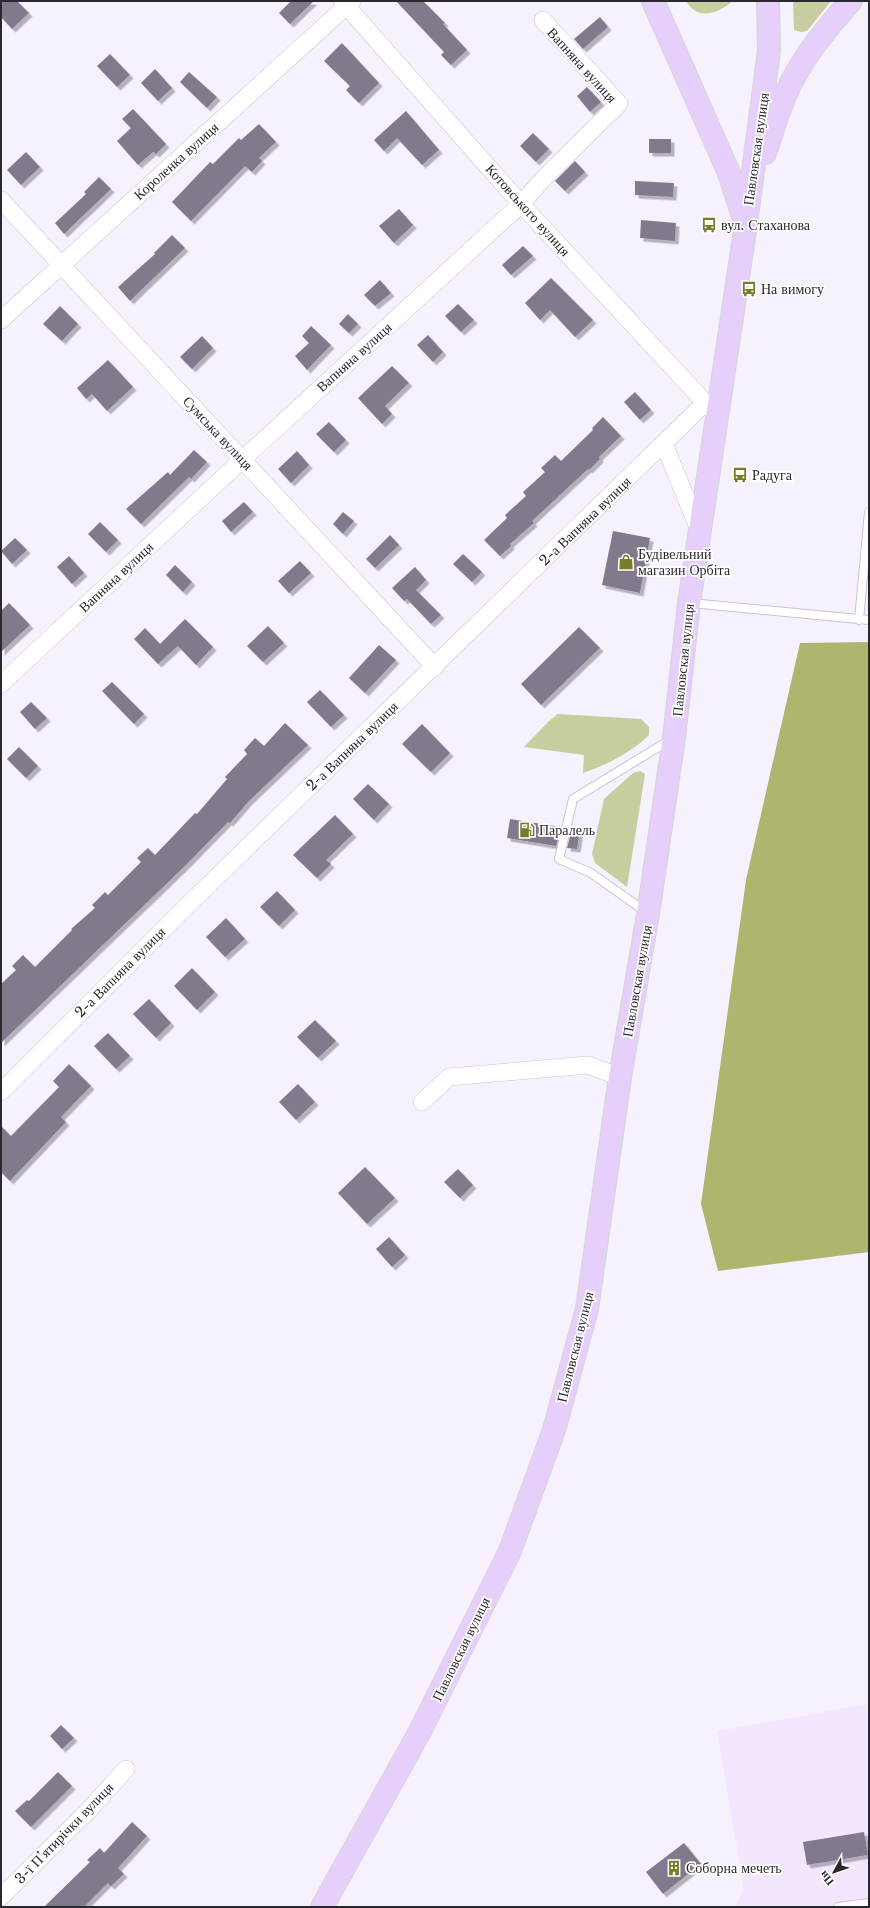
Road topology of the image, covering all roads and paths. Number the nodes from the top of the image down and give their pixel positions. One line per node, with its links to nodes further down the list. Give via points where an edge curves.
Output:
1 (653, 1): 8 (main road, via 729,173)
2 (768, 1): 8 (main road, Павловская вулиця, via 769,51)
3 (851, 1): 8 (main road, via 819,38 799,68 781,105 764,154)
4 (347, 3): 7 (street, Котовського вулиця); 9 (street, Короленка вулиця)
5 (543, 20): 7 (street, Вапняна вулиця, via 619,104 543,179)
6 (1, 200): 9 (street, Сумська вулиця)
7 (522, 204): 11 (street, Котовського вулиця); 13 (street, Вапняна вулиця)
8 (746, 224): 11 (main road, Павловская вулиця)
9 (62, 264): 10 (street, Короленка вулиця); 13 (street, Сумська вулиця)
10 (1, 320)
11 (711, 410): 12 (street, 2-а Вапняна вулиця); 15 (main road, Павловская вулиця)
12 (664, 444): 15 (street); 19 (street, 2-а Вапняна вулиця)
13 (243, 459): 19 (street, Сумська вулиця); 20 (street, Вапняна вулиця)
14 (869, 512): 17 (lane)
15 (700, 532): 16 (main road, Павловская вулиця)
16 (689, 603): 17 (lane); 21 (main road, Павловская вулиця)
17 (860, 620): 18 (lane)
18 (869, 620)
19 (435, 667): 24 (street, 2-а Вапняна вулиця, via 195,898)
20 (1, 684)
21 (674, 738): 22 (main road, Павловская вулиця); 22 (lane, via 573,799 559,860 591,873)
22 (648, 914): 23 (main road, Павловская вулиця)
23 (620, 1077): 25 (street, via 588,1065 449,1077); 29 (main road, Павловская вулиця, via 587,1309 554,1430 510,1551 418,1735)
24 (1, 1092)
25 (422, 1102)
26 (126, 1769): 27 (street, 3-ї П’ятирічки вулиця, via 89,1810)
27 (1, 1897)
28 (869, 1902): 30 (lane)
29 (322, 1907)
30 (838, 1907)

